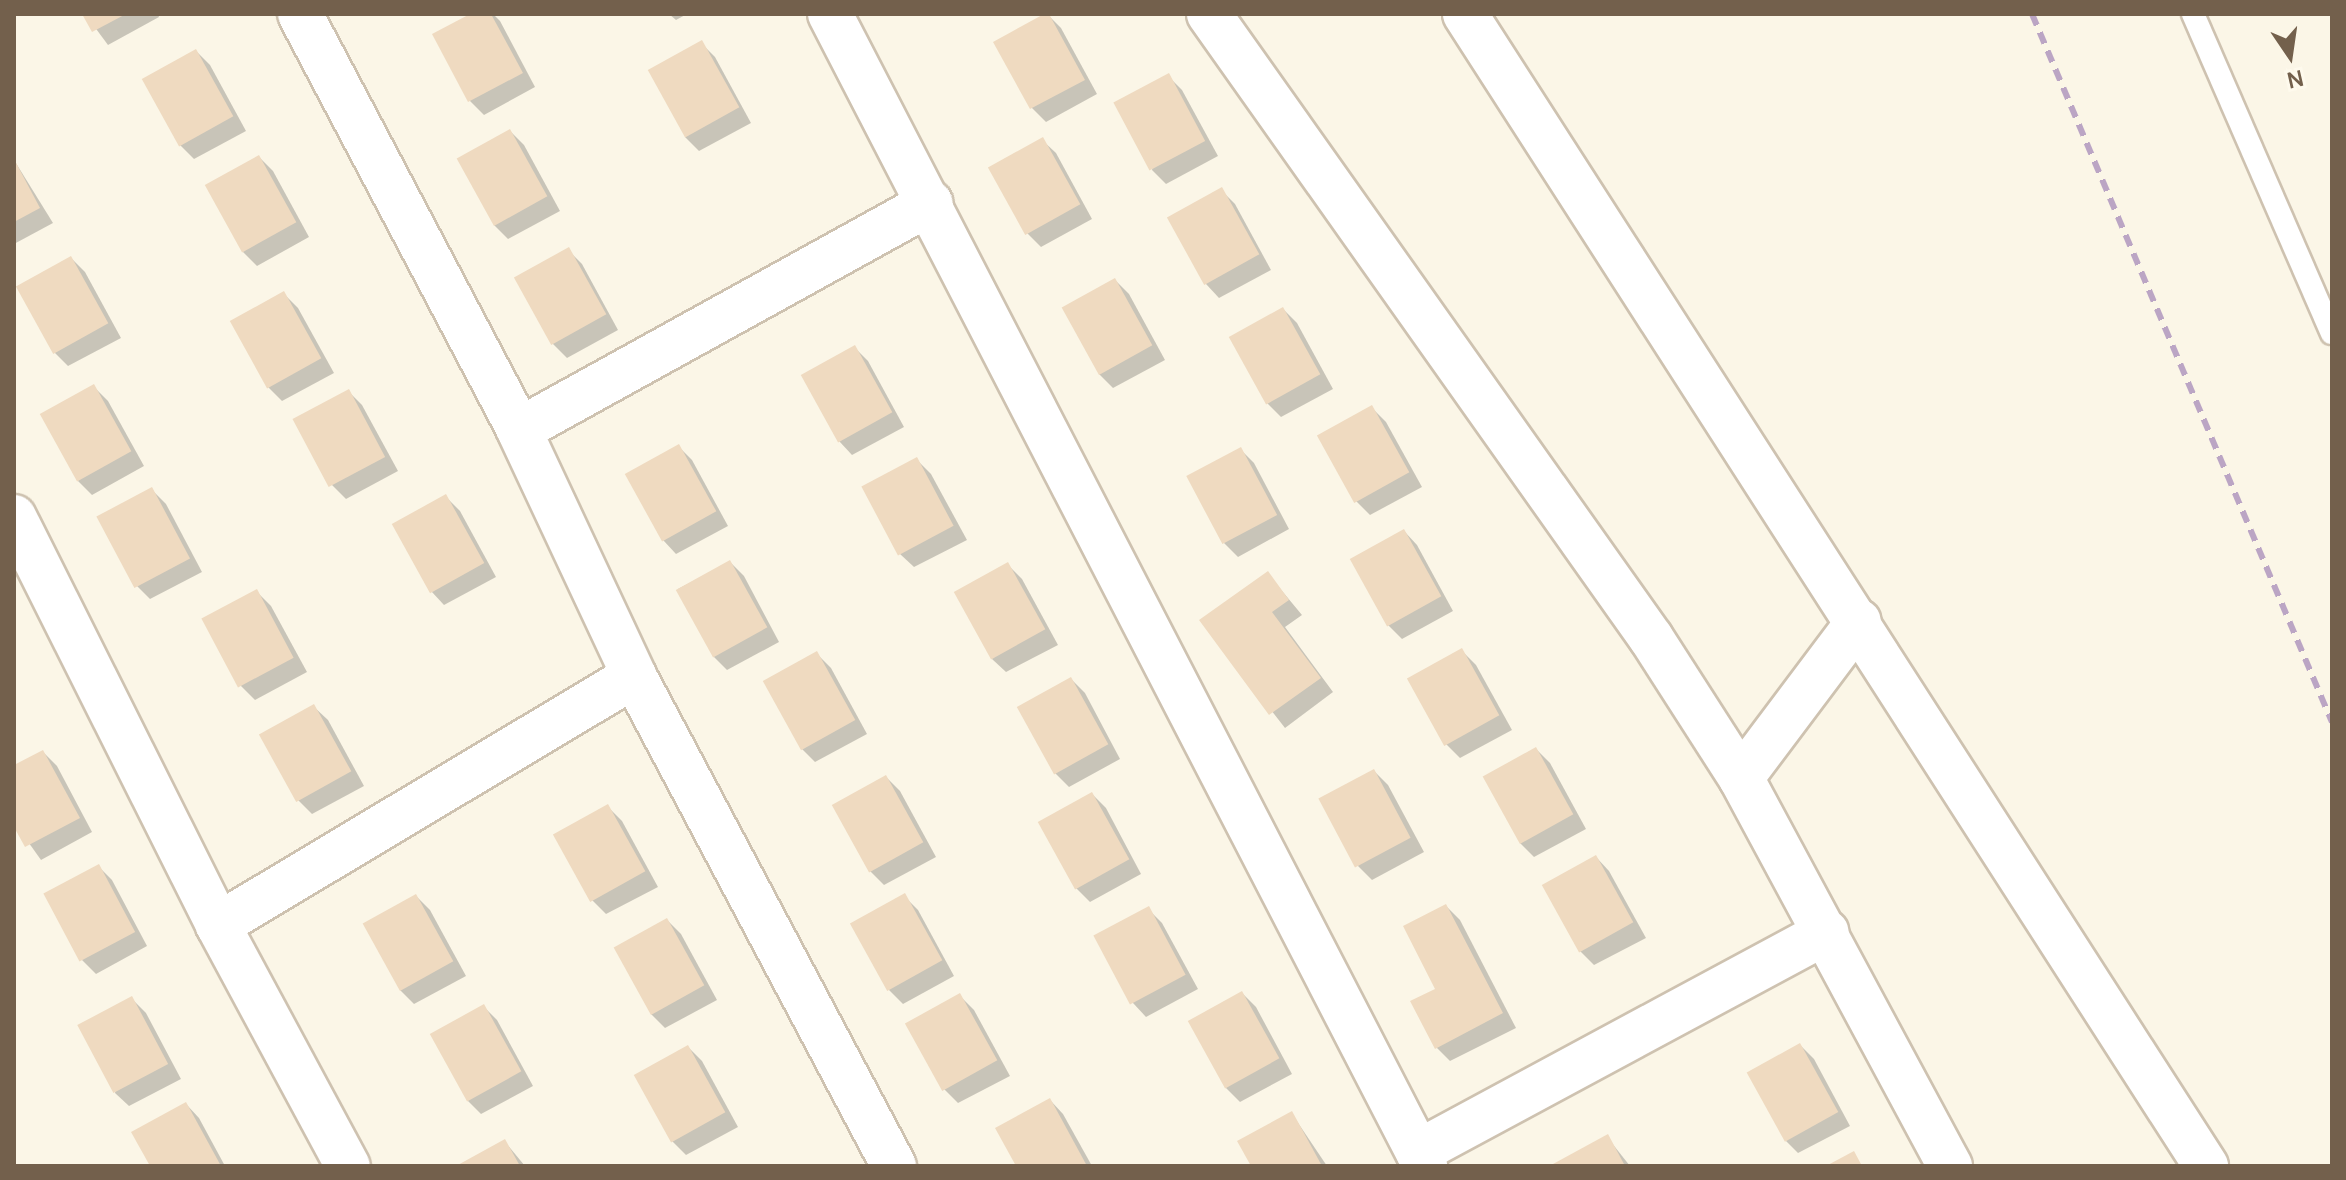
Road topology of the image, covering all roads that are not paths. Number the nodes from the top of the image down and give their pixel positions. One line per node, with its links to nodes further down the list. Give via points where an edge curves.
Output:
1 (300, 14): 8 (street)
2 (830, 14): 6 (street)
3 (1209, 14): 12 (street, via 1651,638)
4 (1465, 14): 10 (street)
5 (2193, 14): 7 (lane)
6 (931, 203): 8 (street); 15 (street)
7 (2332, 333)
8 (519, 430): 11 (street)
9 (14, 517): 13 (street)
10 (1859, 621): 12 (street); 19 (street)
11 (634, 676): 13 (street); 17 (street)
12 (1741, 778): 14 (street)
13 (218, 925): 16 (street)
14 (1826, 932): 15 (street); 18 (street)
15 (1421, 1159)
16 (348, 1166)
17 (894, 1166)
18 (1950, 1166)
19 (2206, 1166)

